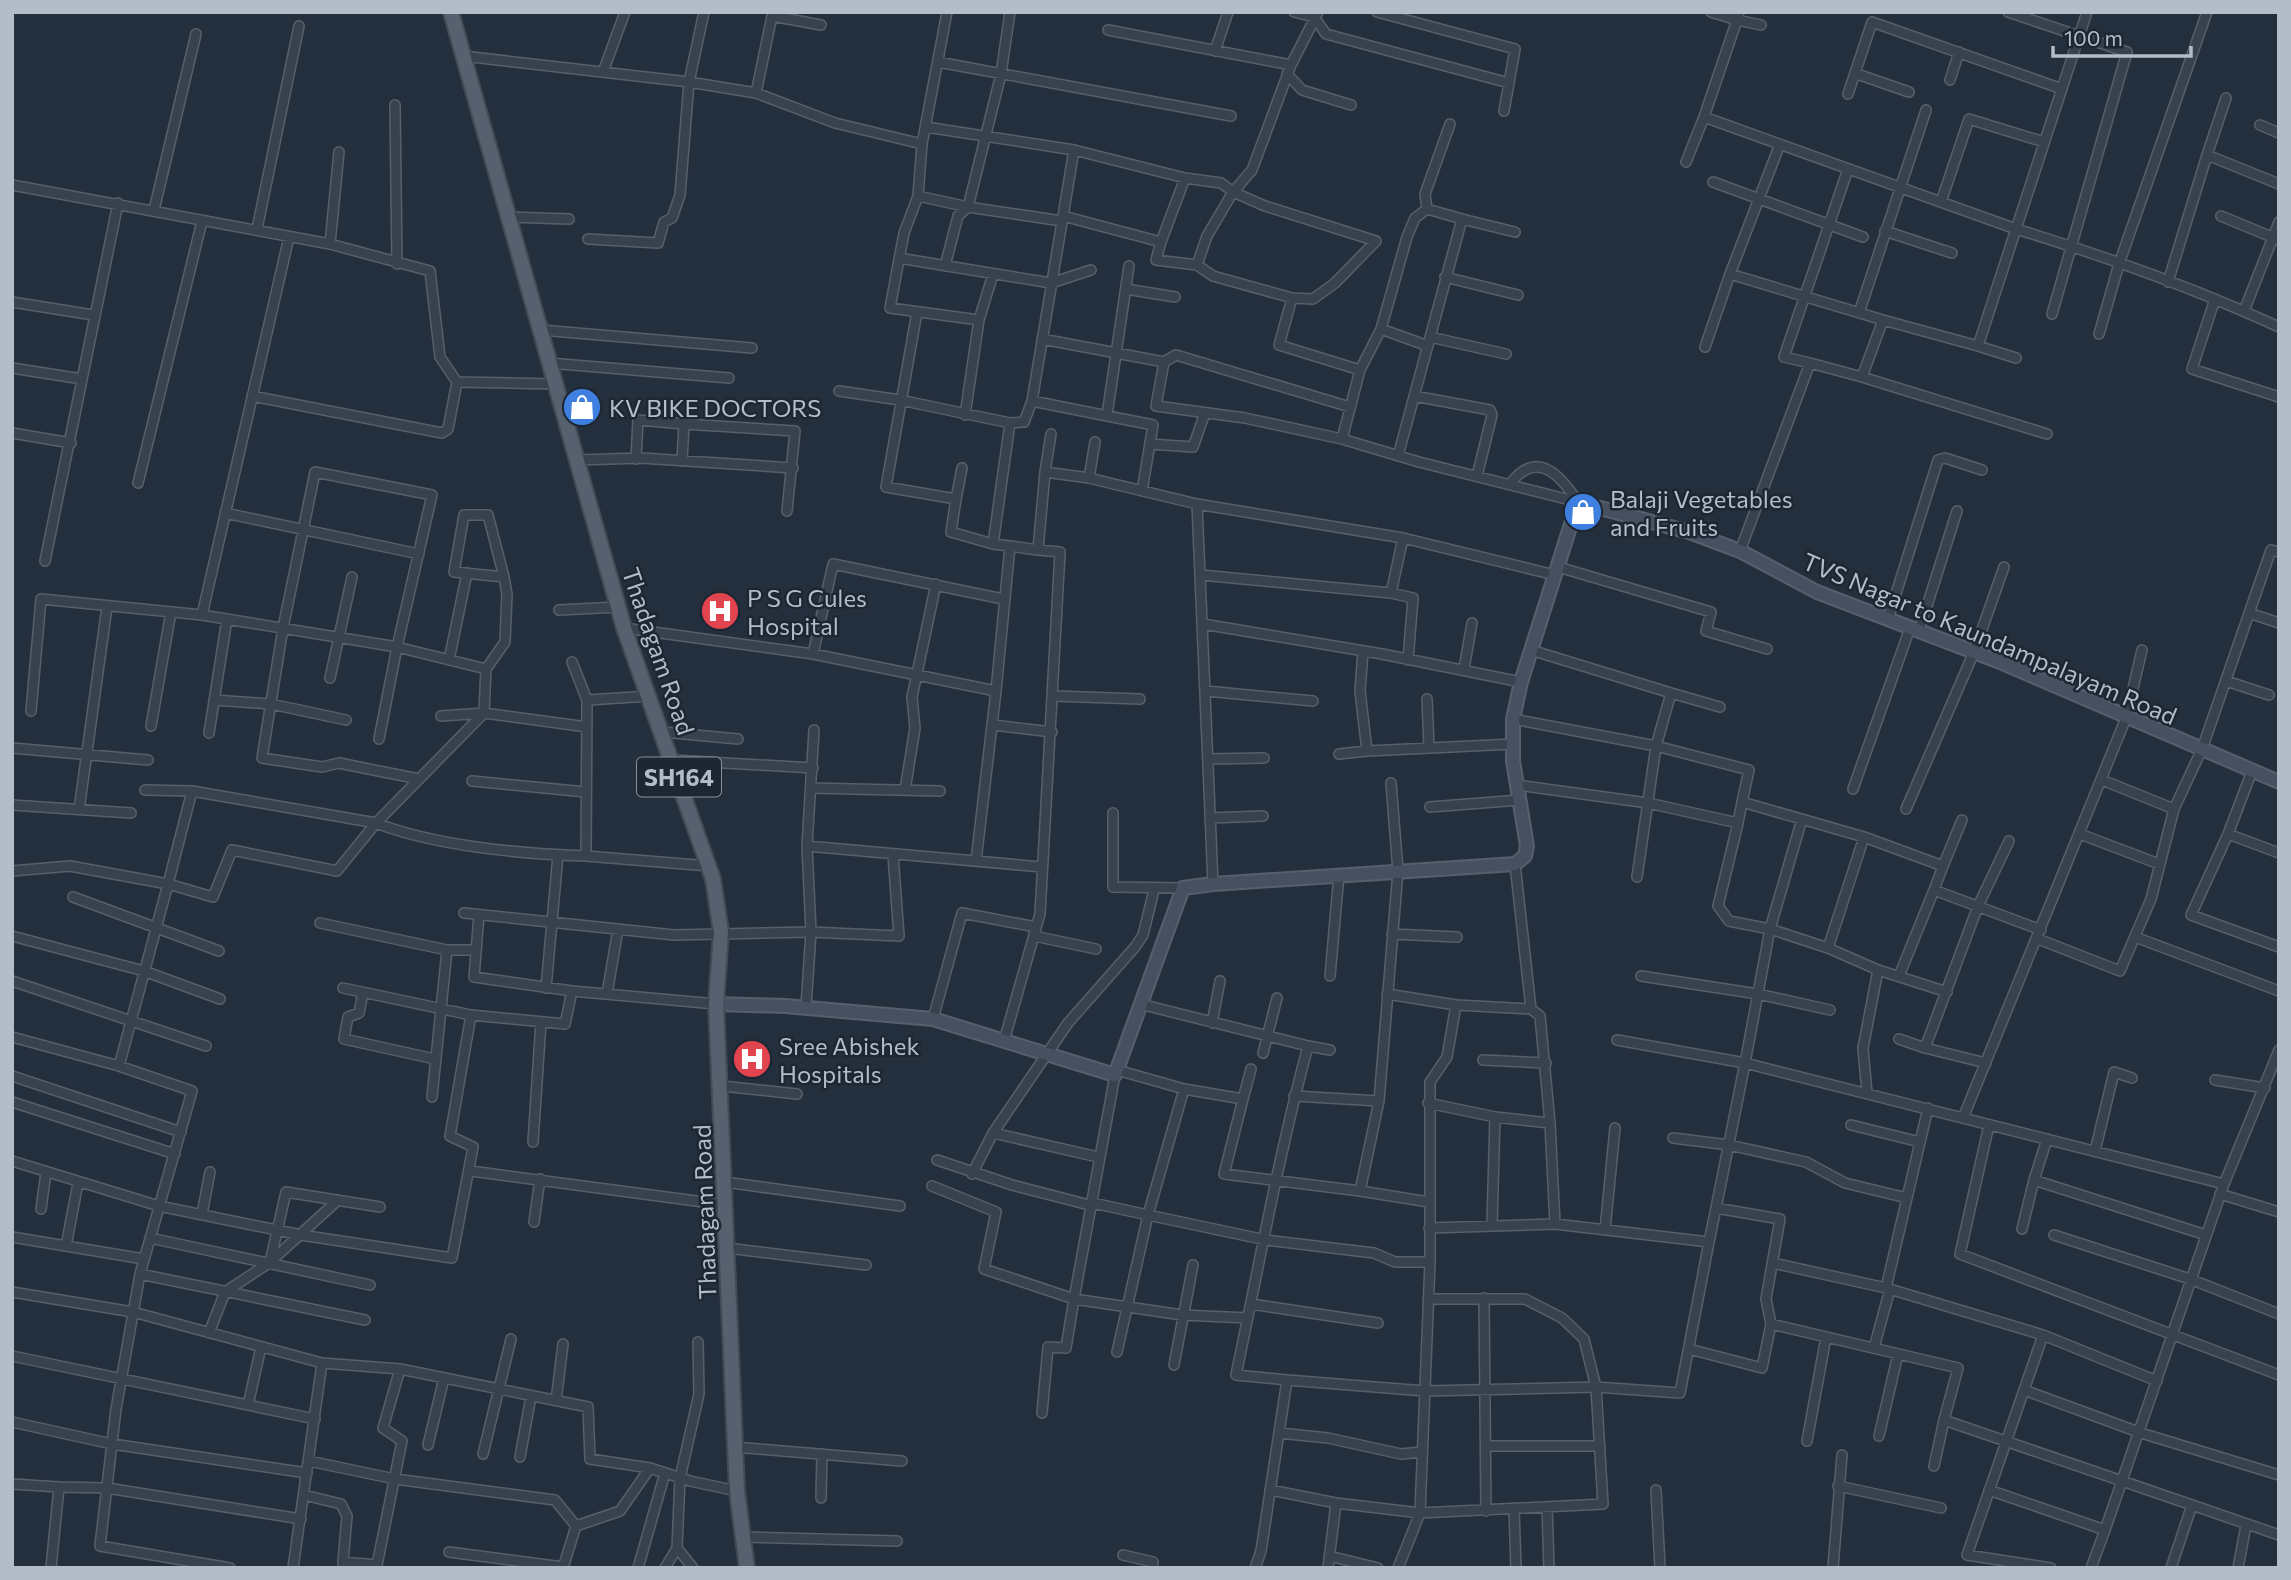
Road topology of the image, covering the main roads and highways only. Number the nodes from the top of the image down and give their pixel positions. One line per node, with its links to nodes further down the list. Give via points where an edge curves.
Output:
1 (452, 12): 2 (main road, Thadagam Road / SH164, via 624,628 709,866 721,932 716,1004 737,1491)
2 (747, 1568)

